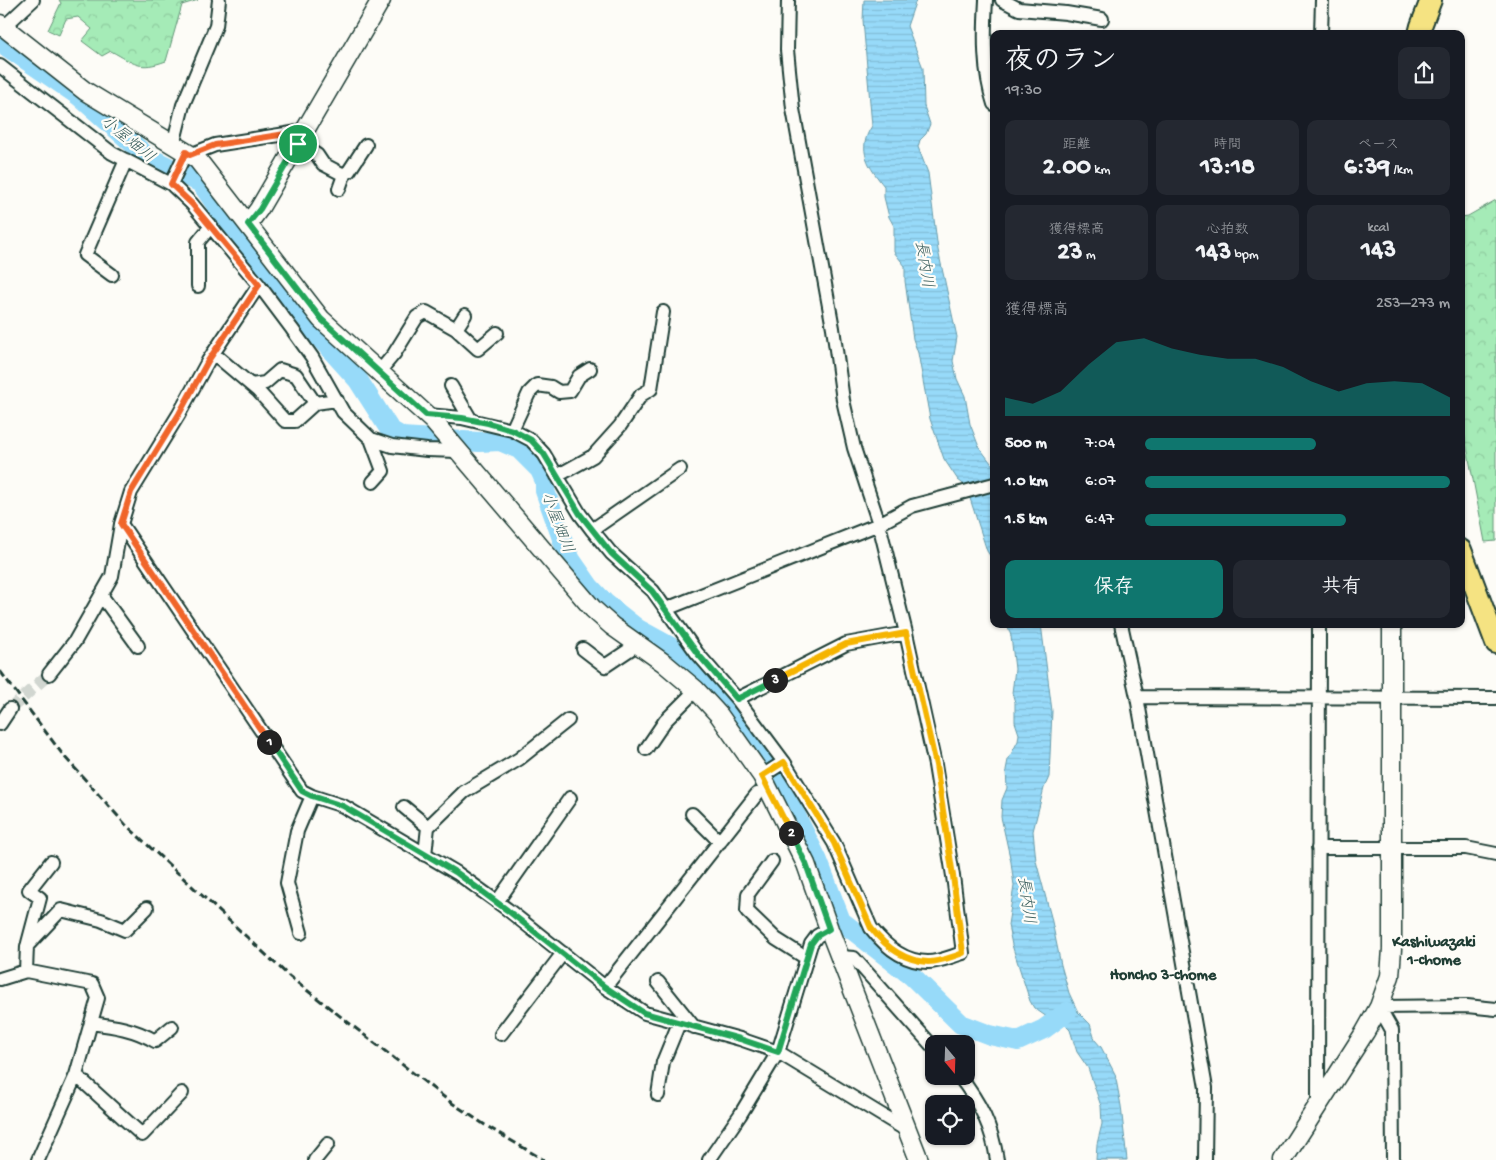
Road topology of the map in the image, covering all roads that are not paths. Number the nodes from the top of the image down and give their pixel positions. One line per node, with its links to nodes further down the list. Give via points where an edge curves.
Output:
1 (33, 0): 10 (street)
2 (219, 0): 17 (street, via 216,26 183,104)
3 (381, 0): 15 (street)
4 (788, 0): 48 (street, via 787,50 793,109 843,400 854,448)
5 (986, 0): 14 (street, via 984,29)
6 (1002, 0): 9 (street, via 1019,10 1066,13)
7 (1322, 0): 11 (street)
8 (1431, 0): 12 (main road)
9 (1102, 20)
10 (2, 25): 17 (street, via 85,91)
11 (1321, 30)
12 (1420, 30)
13 (0, 66): 18 (street)
14 (990, 92)
15 (301, 137): 17 (street, via 215,145); 19 (street, via 323,164); 22 (street)
16 (366, 146): 19 (street, via 350,172)
17 (183, 152): 20 (street); 22 (street, via 197,159)
18 (126, 160): 20 (street); 24 (street, via 85,255)
19 (344, 175): 21 (street)
20 (172, 180): 23 (street)
21 (340, 190)
22 (248, 224): 33 (street, via 321,319)
23 (211, 226): 25 (street); 26 (street, via 198,242)
24 (112, 275)
25 (259, 285): 31 (street); 36 (street, via 312,357)
26 (198, 286)
27 (663, 312): 44 (street, via 651,390 641,395 620,426 593,456)
28 (465, 316): 29 (street)
29 (456, 328): 30 (street, via 478,349); 33 (street, via 426,312 417,317)
30 (497, 333)
31 (213, 353): 34 (street); 47 (street, via 131,492)
32 (590, 368): 40 (street, via 579,376 570,391 559,392 537,384 529,393)
33 (379, 372): 38 (street)
34 (251, 385): 37 (street, via 265,383 280,370 296,375); 37 (street, via 285,420 295,421)
35 (451, 386): 39 (street)
36 (337, 400): 37 (street); 41 (street, via 344,412)
37 (315, 403)
38 (429, 418): 39 (street); 42 (street)
39 (471, 420): 40 (street)
40 (512, 430): 44 (street, via 531,440 544,454)
41 (371, 438): 42 (street, via 392,446 428,450); 45 (street, via 383,471)
42 (456, 448): 58 (street, via 593,609)
43 (680, 469): 49 (street)
44 (556, 476): 49 (street)
45 (373, 482)
46 (990, 485): 48 (street, via 912,506)
47 (121, 524): 51 (street, via 112,576); 75 (street, via 302,791)
48 (879, 524): 52 (street); 56 (street)
49 (592, 530): 52 (street)
50 (1465, 561): 57 (main road)
51 (101, 595): 59 (street); 61 (street, via 75,641)
52 (666, 609): 66 (street, via 697,653)
53 (1122, 628): 63 (street)
54 (1319, 628): 64 (street)
55 (1392, 628): 67 (street)
56 (906, 633): 66 (street, via 846,644); 72 (street, via 936,765 963,953 928,962 894,951 880,940 871,928 834,843)
57 (1496, 643)
58 (638, 644): 60 (street, via 605,666); 62 (street)
59 (138, 646)
60 (583, 649)
61 (49, 674)
62 (696, 690): 71 (street, via 665,721); 73 (street)
63 (1137, 697): 64 (street); 120 (street, via 1206,1088)
64 (1319, 698): 67 (street); 81 (street)
65 (1496, 698): 67 (street)
66 (737, 699): 72 (street)
67 (1392, 699): 82 (street)
68 (10, 709): 70 (street)
69 (568, 720): 79 (street, via 519,759 464,792)
70 (0, 724)
71 (646, 749)
72 (782, 763): 73 (street)
73 (764, 774): 89 (street, via 806,864)
74 (757, 794): 80 (street)
75 (312, 796): 84 (street, via 343,806); 90 (street, via 297,831 287,883)
76 (570, 798): 87 (street)
77 (404, 807): 79 (street)
78 (692, 814): 80 (street)
79 (428, 827): 84 (street)
80 (720, 842): 98 (street)
81 (1318, 848): 82 (street); 112 (street)
82 (1392, 848): 83 (street, via 1466,848); 99 (street, via 1392,958 1390,976)
83 (1496, 854)
84 (425, 855): 87 (street)
85 (772, 861): 94 (street, via 748,894 747,911 776,939)
86 (51, 862): 91 (street, via 29,890 40,898)
87 (498, 902): 92 (street)
88 (147, 908): 91 (street, via 125,930 61,910)
89 (829, 929): 93 (street); 94 (street, via 817,936)
90 (301, 933)
91 (27, 946): 95 (street)
92 (563, 953): 98 (street); 105 (street)
93 (840, 957): 106 (street, via 854,958); 113 (street)
94 (806, 958): 107 (street)
95 (26, 971): 96 (street); 101 (street, via 92,984 98,998)
96 (0, 979)
97 (658, 982): 104 (street)
98 (605, 987): 102 (street, via 644,1013)
99 (1379, 1007): 100 (street); 112 (street); 122 (street, via 1392,1030)
100 (1496, 1009)
101 (91, 1023): 103 (street, via 126,1028 155,1041); 108 (street)
102 (679, 1023): 104 (street); 111 (street, via 663,1062)
103 (172, 1027)
104 (694, 1027): 107 (street)
105 (501, 1034)
106 (925, 1038)
107 (778, 1052): 113 (street); 117 (street)
108 (76, 1075): 110 (street, via 142,1135); 115 (street)
109 (966, 1085): 119 (street, via 990,1127)
110 (182, 1093)
111 (658, 1095)
112 (1318, 1106): 121 (street)
113 (908, 1131): 118 (street)
114 (328, 1144): 116 (street)
115 (38, 1160)
116 (315, 1160)
117 (709, 1160)
118 (919, 1160)
119 (997, 1160)
120 (1205, 1160)
121 (1283, 1160)
122 (1393, 1160)

